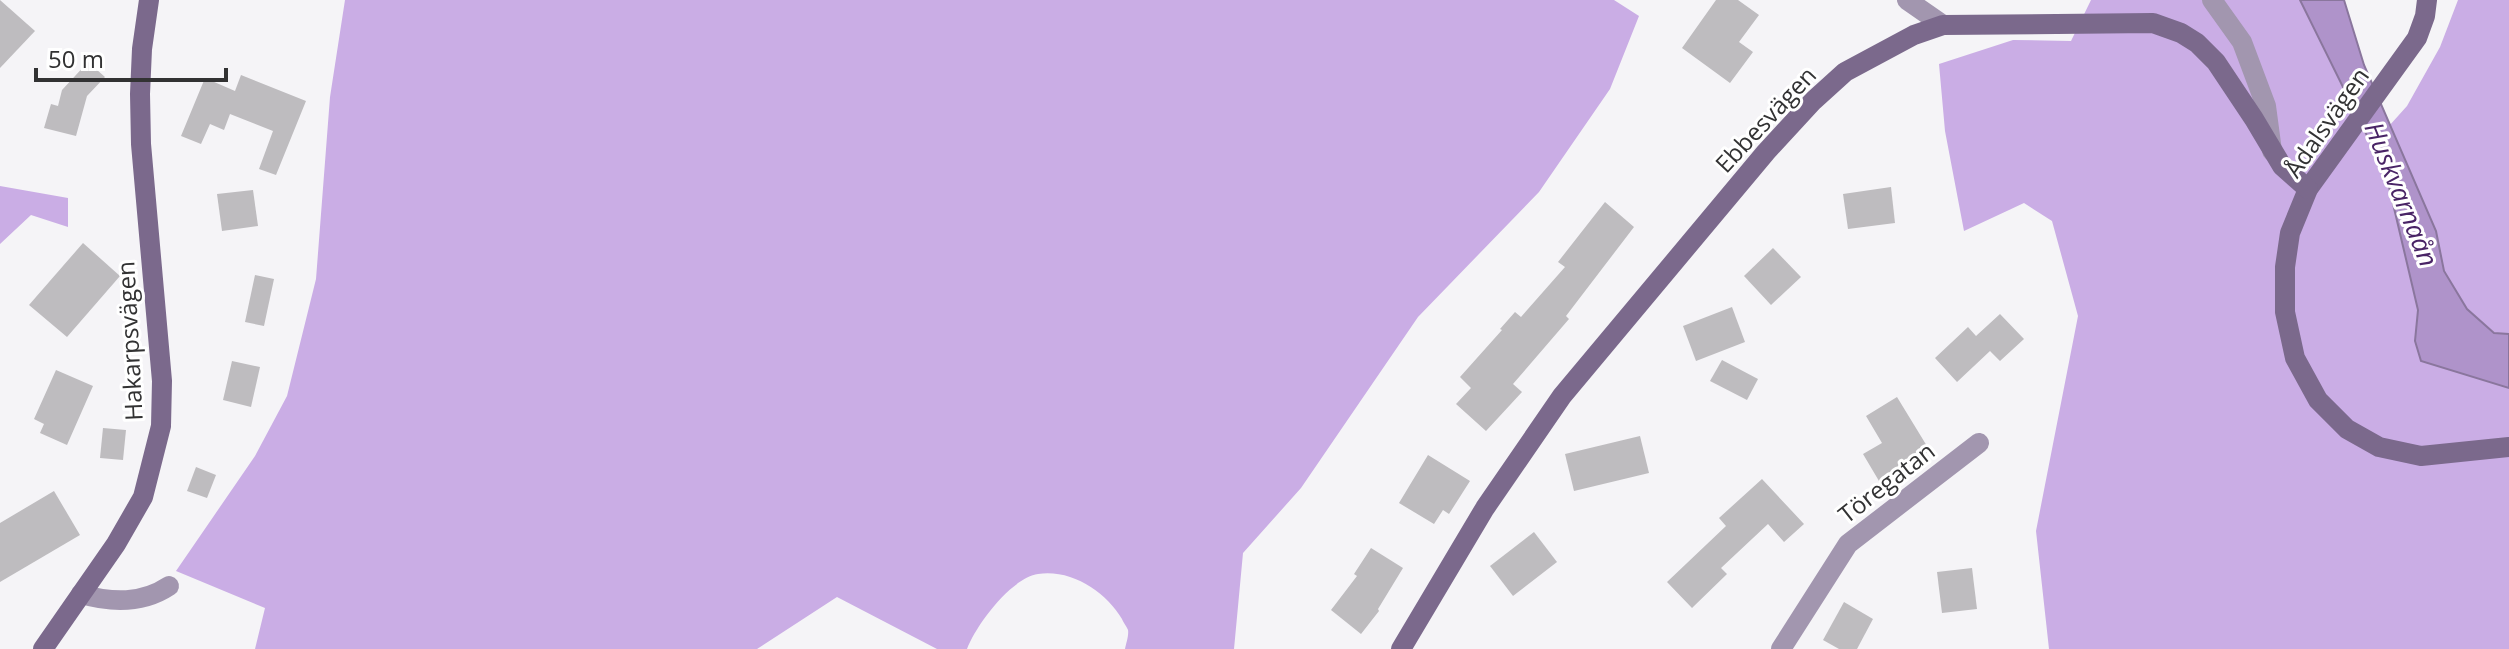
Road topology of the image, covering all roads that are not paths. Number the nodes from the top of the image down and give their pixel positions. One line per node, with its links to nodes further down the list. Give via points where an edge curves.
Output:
1 (149, 0): 11 (street, Hakarpsvägen, via 142,49 141,144 162,381 161,426 143,497)
2 (1907, 0): 5 (street)
3 (2212, 0): 6 (street, via 2242,42 2266,106)
4 (2427, 0): 7 (street, Ådalsvägen, via 2417,38)
5 (1943, 25): 6 (street, Ebbesvägen, via 2153,23 2181,33 2216,62); 13 (street, Ebbesvägen, via 1845,72 1766,152 1562,396 1485,508)
6 (2272, 151): 7 (street, Ebbesvägen)
7 (2308, 189): 9 (street, Ådalsvägen, via 2290,233 2285,312 2295,358 2318,400 2347,429 2379,447 2421,456)
8 (1979, 443): 14 (street, Töregatan, via 1848,544)
9 (2509, 447)
10 (169, 586): 11 (street, via 130,602)
11 (81, 594): 12 (street, Hakarpsvägen)
12 (43, 649)
13 (1401, 649)
14 (1781, 649)

